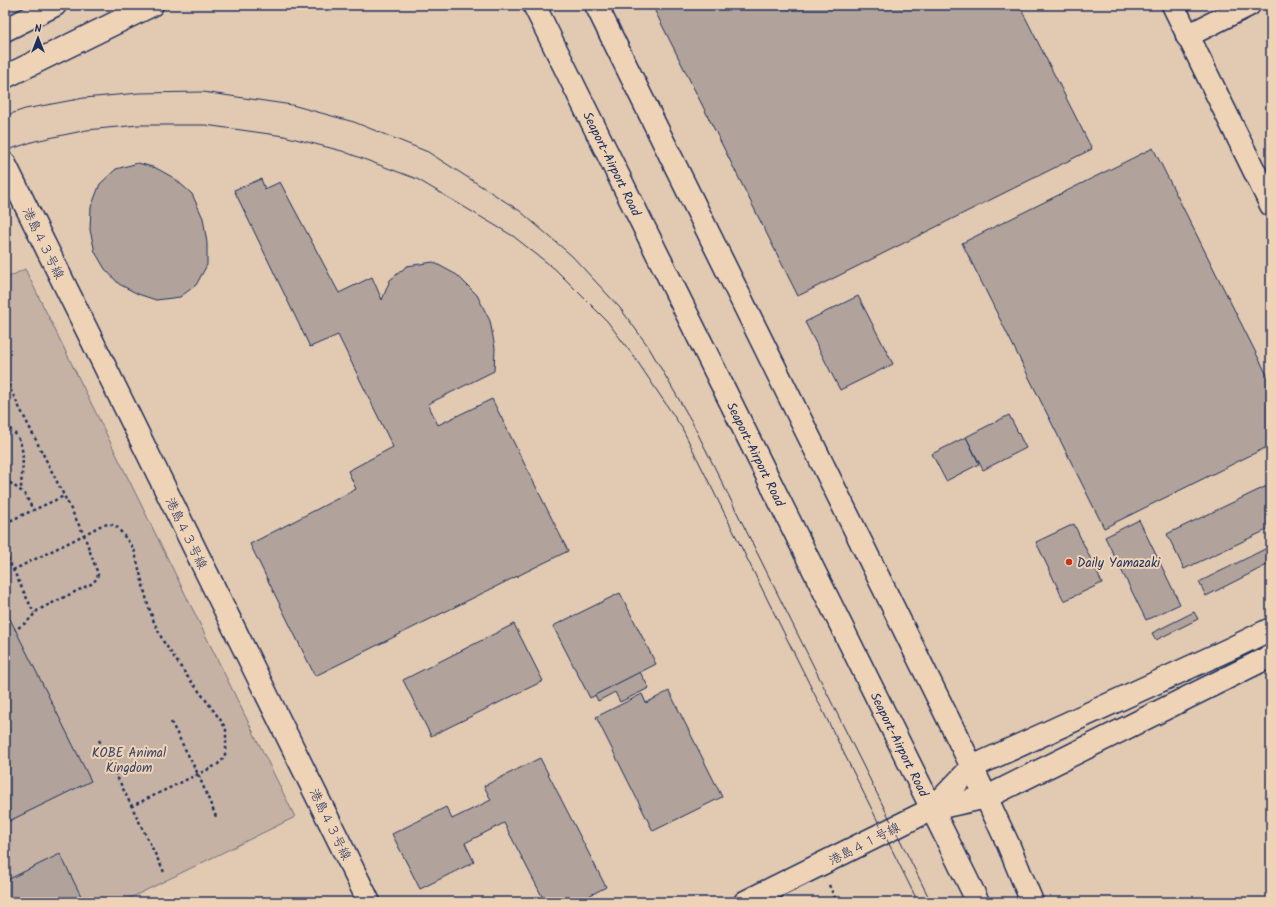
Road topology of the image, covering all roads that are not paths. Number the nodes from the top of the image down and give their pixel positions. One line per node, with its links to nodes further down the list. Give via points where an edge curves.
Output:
1 (55, 5): 7 (street)
2 (152, 5): 9 (street)
3 (534, 5): 16 (street, Seaport-Airport Road)
4 (596, 5): 14 (street)
5 (1173, 5): 8 (street)
6 (1249, 5): 8 (street)
7 (5, 30)
8 (1187, 36): 11 (street)
9 (5, 77)
10 (5, 164): 18 (street, 港島４３号線)
11 (1271, 205)
12 (1271, 629): 14 (street)
13 (1271, 656): 15 (street, 港島４１号線)
14 (972, 767): 15 (street); 16 (street)
15 (986, 797): 16 (street, 港島４１号線); 17 (street)
16 (932, 809): 19 (street, 港島４１号線); 20 (street, Seaport-Airport Road)
17 (1008, 844): 21 (street); 22 (street)
18 (369, 902)
19 (745, 902)
20 (978, 902)
21 (1032, 902)
22 (1043, 902)

